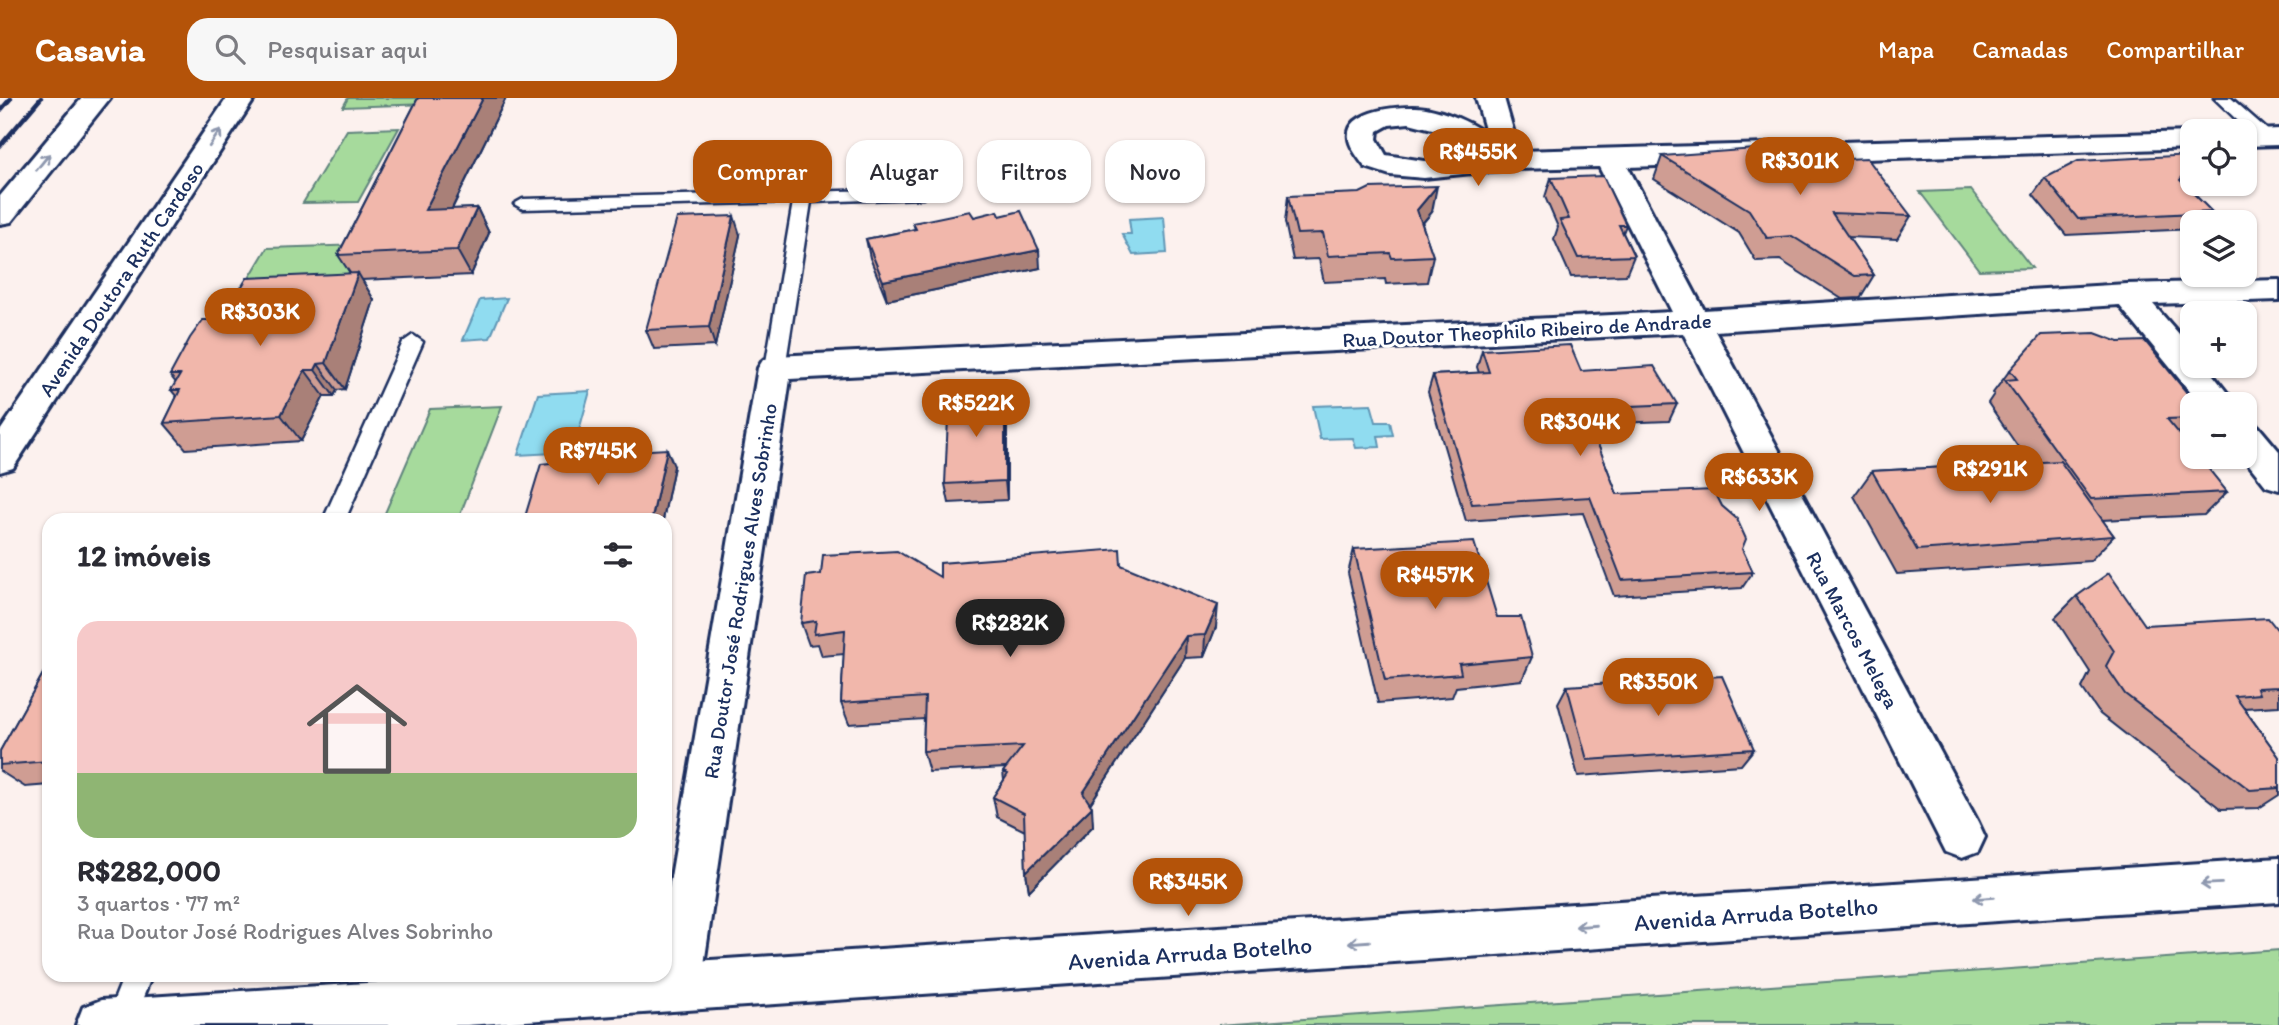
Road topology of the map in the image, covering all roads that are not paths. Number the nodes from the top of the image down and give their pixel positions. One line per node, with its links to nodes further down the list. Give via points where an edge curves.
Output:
1 (96, 98): 11 (main road, one-way to 1)
2 (241, 98): 19 (main road, Avenida Doutora Ruth Cardoso, one-way to 2)
3 (1490, 98): 7 (main road, via 1507,160)
4 (2222, 98): 5 (lane)
5 (2263, 137)
6 (2180, 140): 7 (main road)
7 (1610, 161): 14 (main road, Rua Marcos Melega)
8 (693, 200): 10 (lane)
9 (802, 203): 16 (lane, Rua Doutor José Rodrigues Alves Sobrinho)
10 (523, 204)
11 (0, 215)
12 (2279, 290): 13 (main road, Rua Doutor Theophilo Ribeiro de Andrade)
13 (2127, 294): 14 (main road, Rua Doutor Theophilo Ribeiro de Andrade); 17 (main road)
14 (1692, 322): 16 (main road, Rua Doutor Theophilo Ribeiro de Andrade); 22 (main road, Rua Marcos Melega)
15 (412, 342): 21 (lane)
16 (775, 368): 25 (main road, Rua Doutor José Rodrigues Alves Sobrinho)
17 (2209, 392)
18 (2257, 449): 20 (main road)
19 (0, 459)
20 (2279, 476)
21 (337, 513)
22 (1962, 837)
23 (2279, 880): 25 (main road, Avenida Arruda Botelho, one-way to 25)
24 (134, 982): 26 (lane)
25 (677, 985): 26 (main road, Avenida Arruda Botelho)
26 (110, 1024)

